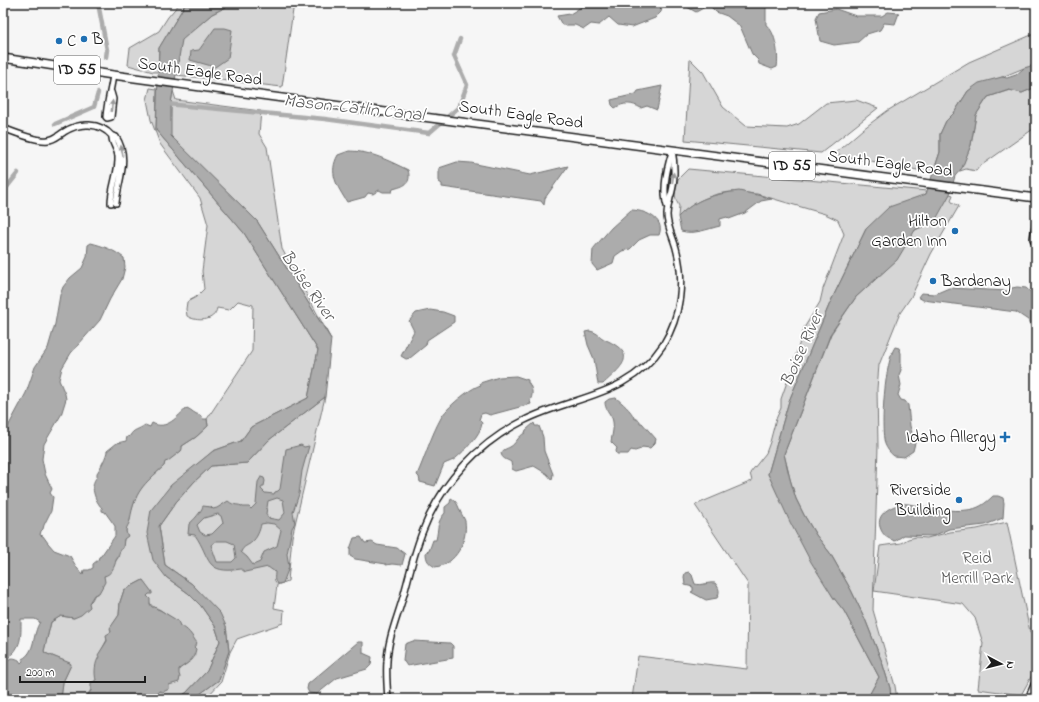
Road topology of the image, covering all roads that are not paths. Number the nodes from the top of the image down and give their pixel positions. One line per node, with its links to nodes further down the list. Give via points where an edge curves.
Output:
1 (3, 58): 2 (highway, South Eagle Road / ID 55)
2 (114, 75): 4 (street); 5 (highway, South Eagle Road / ID 55)
3 (3, 128): 4 (street, via 20,135 48,141 74,126 85,124)
4 (103, 128): 7 (street, via 116,137 124,155)
5 (672, 150): 6 (highway, South Eagle Road / ID 55); 11 (street, via 675,164 667,220 680,266 681,284 676,316 664,344 645,366 626,381 609,390 550,409 516,424 486,444 453,477 432,509 417,546 388,651)
6 (1036, 198)
7 (113, 203)
8 (1036, 219): 9 (street, via 1033,239)
9 (1036, 245)
10 (1036, 680): 12 (street)
11 (388, 699)
12 (1028, 699)

